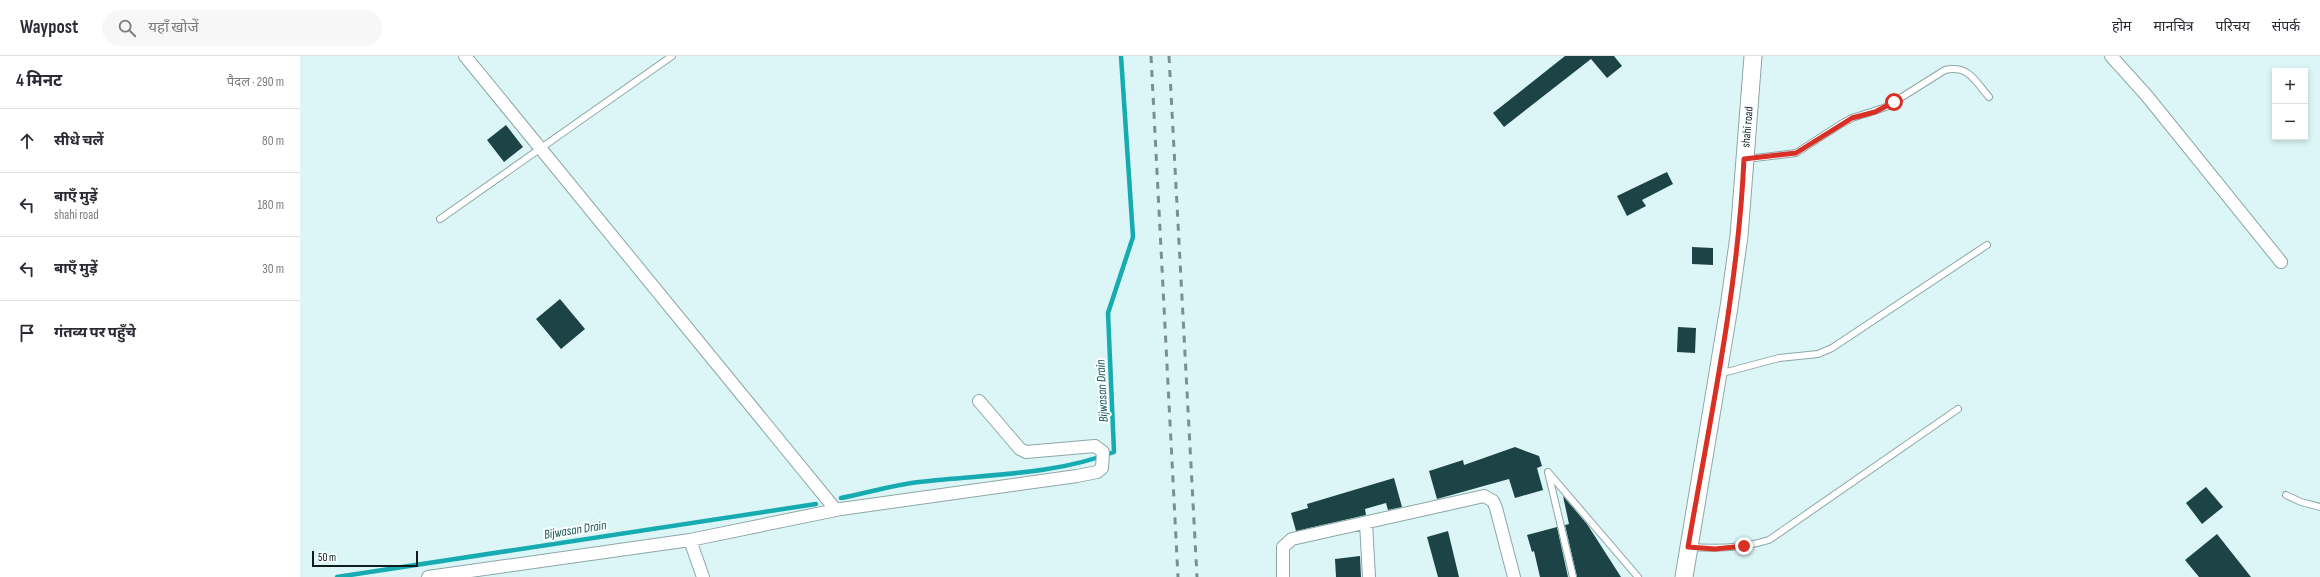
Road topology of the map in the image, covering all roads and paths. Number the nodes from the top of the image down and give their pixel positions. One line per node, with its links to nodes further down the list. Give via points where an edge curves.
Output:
1 (466, 56): 6 (street)
2 (672, 56): 6 (lane)
3 (2111, 56): 10 (street, via 2152,102)
4 (1755, 58): 7 (street, shahi road)
5 (1989, 97): 7 (lane, via 1965,70 1945,70 1886,107 1852,118 1796,153)
6 (541, 149): 8 (lane); 16 (street)
7 (1744, 159): 11 (street, shahi road, via 1739,236)
8 (440, 219)
9 (1987, 246): 11 (lane, via 1832,348 1818,354 1779,358)
10 (2281, 262)
11 (1718, 375): 19 (street, shahi road)
12 (978, 401): 16 (street, via 1020,449 1026,452 1091,446 1100,448 1103,456 1102,468 1098,472)
13 (1958, 410): 19 (lane, via 1769,540 1722,548)
14 (2286, 495): 15 (lane)
15 (2320, 507)
16 (836, 510): 18 (street)
17 (1366, 523): 22 (street, via 1286,542 1282,551); 23 (street); 24 (street, via 1484,496 1489,498 1496,508)
18 (690, 540): 20 (street); 21 (street)
19 (1688, 547): 27 (street, shahi road)
20 (428, 577)
21 (703, 577)
22 (1284, 577)
23 (1369, 577)
24 (1514, 577)
25 (1573, 577): 26 (lane, via 1548,472)
26 (1638, 577)
27 (1684, 577)

